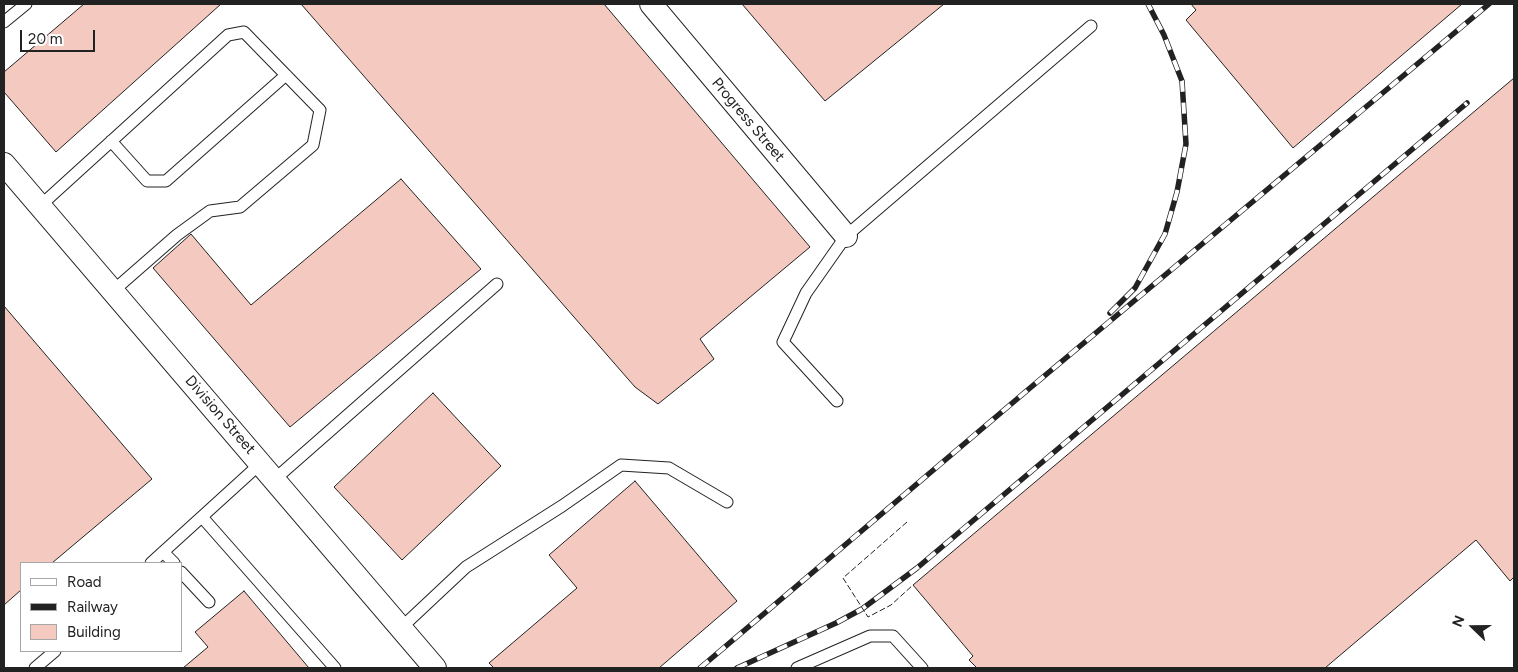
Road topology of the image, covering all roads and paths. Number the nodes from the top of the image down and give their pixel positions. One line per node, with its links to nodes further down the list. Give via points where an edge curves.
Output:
1 (26, 4): 3 (lane)
2 (651, 4): 9 (street, Progress Street)
3 (4, 22)
4 (1091, 26): 9 (lane)
5 (286, 75): 6 (lane, via 166,181 147,182); 6 (lane, via 244,32 228,35); 11 (lane, via 320,110 313,146 240,207 210,211 177,235)
6 (111, 141): 8 (lane)
7 (4, 164): 8 (street, Division Street)
8 (40, 206): 11 (street, Division Street)
9 (846, 236): 12 (lane, via 806,293 783,342)
10 (497, 284): 13 (lane)
11 (114, 291): 13 (street, Division Street)
12 (836, 401)
13 (268, 471): 15 (lane); 21 (street, Division Street)
14 (728, 502): 21 (lane, via 669,468 621,465 466,567)
15 (202, 517): 16 (lane); 24 (lane)
16 (164, 552): 17 (lane); 18 (lane)
17 (152, 562)
18 (173, 562)
19 (182, 573): 20 (lane)
20 (209, 602)
21 (401, 628): 25 (street, Division Street)
22 (54, 652): 23 (lane)
23 (35, 668)
24 (335, 668)
25 (435, 668)
26 (797, 668): 27 (lane, via 870,636 893,636)
27 (922, 668)

